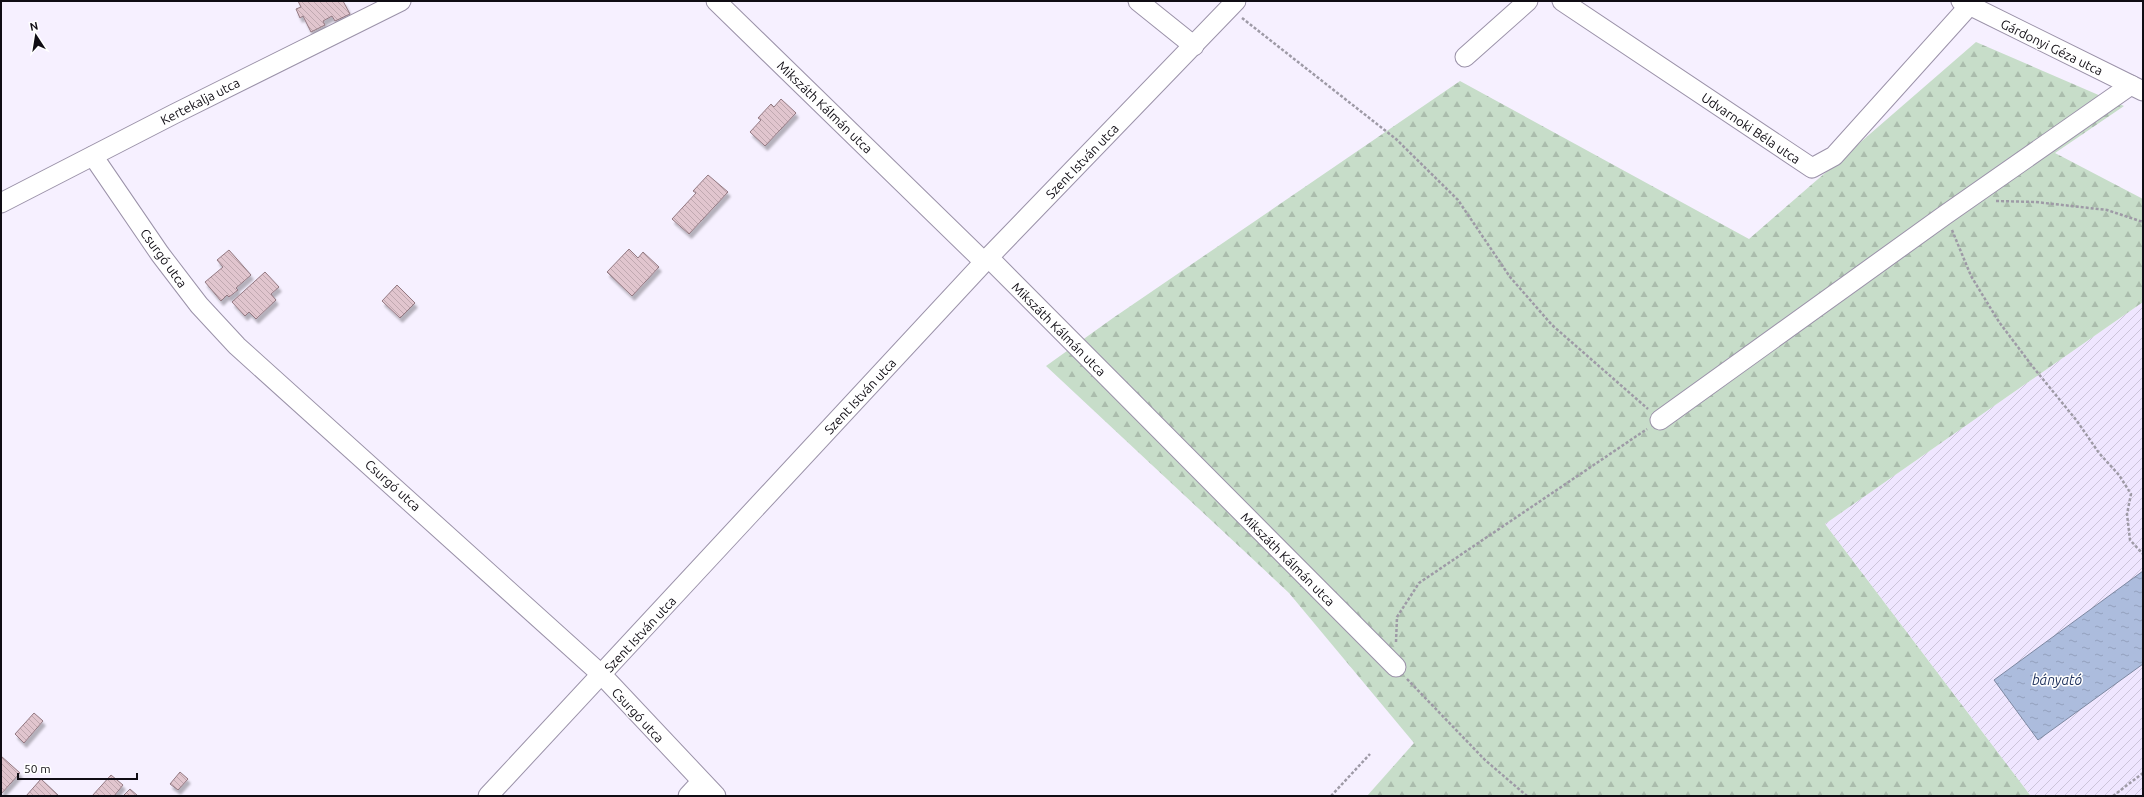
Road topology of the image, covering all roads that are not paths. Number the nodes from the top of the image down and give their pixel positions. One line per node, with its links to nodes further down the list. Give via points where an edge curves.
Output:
1 (401, 1): 11 (street, Kertekalja utca)
2 (716, 1): 13 (street, Mikszáth Kálmán utca, via 979,257)
3 (1138, 1): 8 (street)
4 (1528, 1): 9 (street)
5 (1562, 1): 6 (street, Udvarnoki Béla utca, via 1812,168 1834,156)
6 (1965, 3): 10 (street, Gárdonyi Géza utca)
7 (1232, 5): 8 (street, Szent István utca)
8 (1194, 46): 13 (street, Szent István utca)
9 (1465, 57)
10 (2137, 88): 14 (street, via 1945,215)
11 (93, 156): 12 (street, Kertekalja utca); 16 (street, Csurgó utca, via 160,254 199,305 237,346)
12 (1, 203)
13 (986, 260): 15 (street, Mikszáth Kálmán utca, via 994,263); 16 (street, Szent István utca)
14 (1660, 420)
15 (1396, 667)
16 (602, 675): 17 (street, Csurgó utca); 18 (street, Szent István utca)
17 (701, 782): 19 (street); 20 (street, Csurgó utca)
18 (488, 796)
19 (688, 796)
20 (716, 796)

